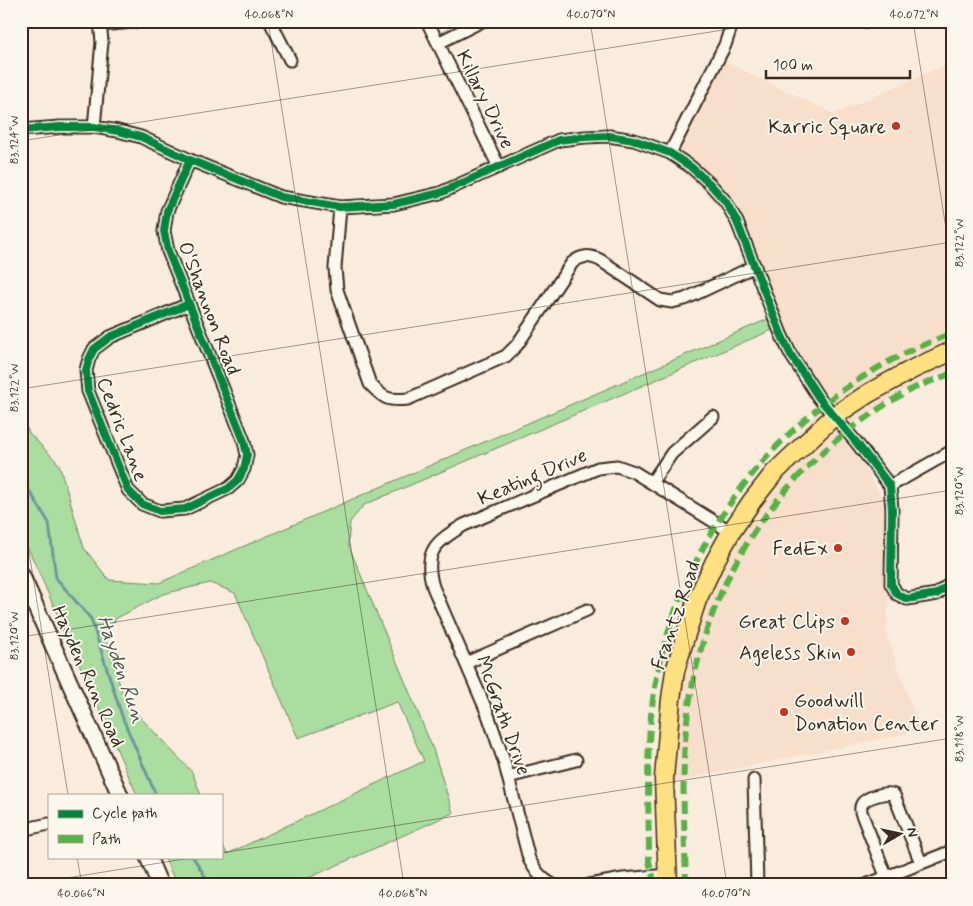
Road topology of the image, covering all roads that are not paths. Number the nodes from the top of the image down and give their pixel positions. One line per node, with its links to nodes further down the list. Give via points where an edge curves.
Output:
1 (144, 21): 6 (street)
2 (270, 21): 8 (street)
3 (427, 21): 7 (street, Killary Drive)
4 (482, 21): 7 (street)
5 (733, 21): 11 (street, via 725,45)
6 (100, 23): 9 (street, via 100,78)
7 (438, 43): 13 (street, Killary Drive)
8 (290, 60)
9 (94, 127): 10 (street); 12 (street, via 141,137)
10 (21, 130)
11 (670, 153): 13 (street, via 634,140 585,137 559,140); 15 (street, via 691,167 726,202)
12 (190, 160): 14 (street, via 281,197); 16 (street, O'Shannon Road, via 167,211 164,231 168,251)
13 (499, 167): 14 (street, via 440,193 394,204)
14 (340, 207): 15 (street, via 335,268 337,290 370,384 380,395 393,400 408,399 506,356 517,345 572,263 580,257 591,256 600,260 660,300 672,302)
15 (755, 266): 18 (street, via 791,355)
16 (189, 304): 21 (street, O'Shannon Road, via 244,441 247,455); 21 (street, Cedric Lane, via 101,342 94,349 86,370 88,390 128,490 142,504 160,511 185,509 229,488)
17 (952, 351): 18 (main road, Frantz Road, via 876,389)
18 (834, 416): 23 (street); 24 (main road, Frantz Road, via 774,473)
19 (713, 417): 22 (street, via 672,453)
20 (952, 451): 23 (street)
21 (244, 469)
22 (652, 482): 24 (street, Keating Drive); 25 (street, Keating Drive, via 617,466 598,468 464,526 445,536)
23 (890, 486): 27 (street, via 890,584 897,594 907,599 937,594)
24 (731, 532): 40 (main road, Frantz Road, via 697,600 675,671 664,778)
25 (431, 552): 29 (street, McGrath Drive, via 428,570 433,587)
26 (21, 574): 33 (main road, Hayden Run Road)
27 (952, 582)
28 (587, 610): 29 (street)
29 (466, 663): 31 (street, McGrath Drive, via 488,712)
30 (576, 760): 31 (street)
31 (508, 777): 41 (street, McGrath Drive, via 529,859)
32 (754, 780): 44 (street)
33 (120, 794)
34 (48, 824): 35 (street)
35 (21, 830)
36 (952, 852): 38 (street)
37 (148, 858): 42 (main road)
38 (921, 862): 39 (street); 39 (street, via 894,795 886,792 860,807)
39 (886, 876): 45 (street)
40 (668, 880): 43 (street, via 623,879)
41 (548, 884)
42 (160, 885)
43 (589, 885)
44 (757, 885)
45 (866, 885)

